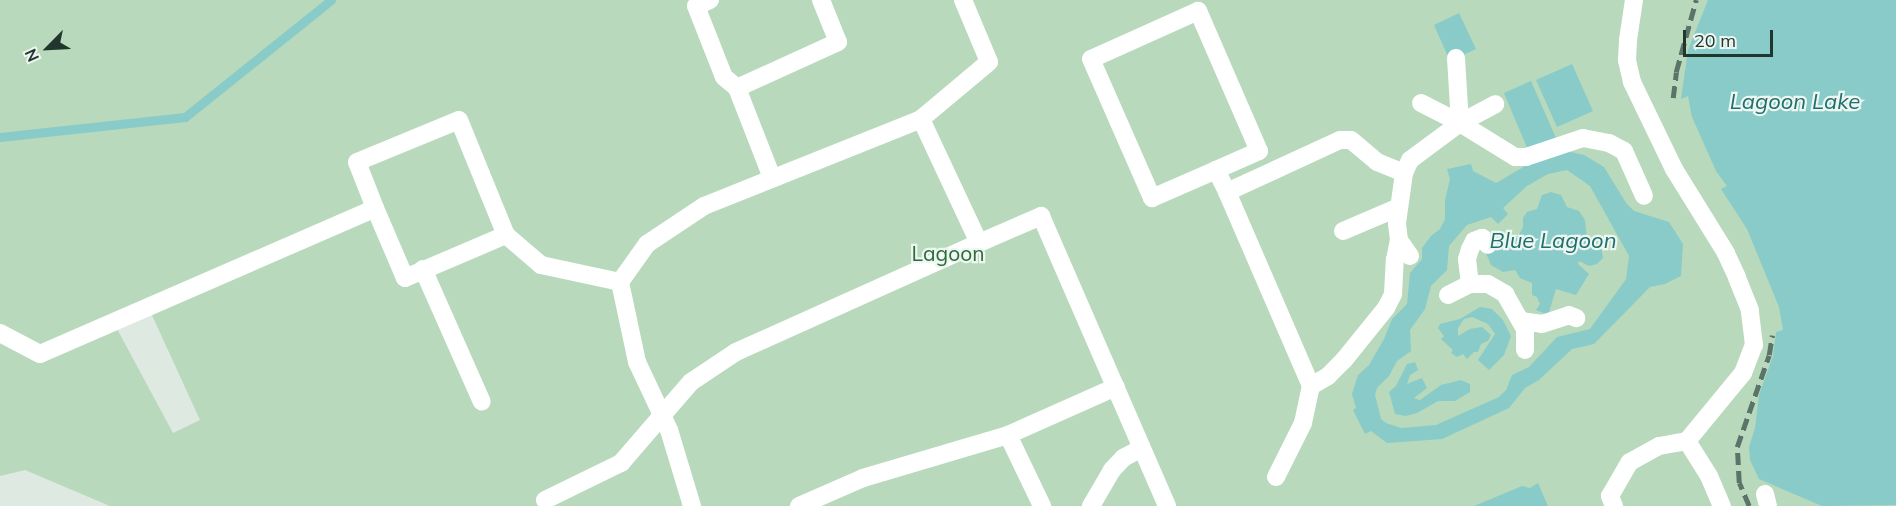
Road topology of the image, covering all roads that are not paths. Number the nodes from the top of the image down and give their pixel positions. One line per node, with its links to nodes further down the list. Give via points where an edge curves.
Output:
1 (710, 0): 6 (street, via 696,6 724,77)
2 (821, 0): 6 (street, via 838,42)
3 (963, 0): 9 (street, via 989,62)
4 (1634, 0): 39 (street, via 1627,60 1632,82 1674,169 1726,253 1750,310 1754,332 1748,366)
5 (1456, 58): 10 (street)
6 (737, 88): 15 (street)
7 (1421, 103): 10 (street)
8 (1495, 104): 10 (street)
9 (921, 119): 15 (street); 23 (street)
10 (1460, 123): 12 (street, via 1515,157 1583,138); 14 (street, via 1410,160)
11 (1633, 138): 12 (street)
12 (1609, 143): 16 (street, via 1624,151)
13 (1216, 170): 13 (street, via 1152,198 1091,59 1198,11 1259,151); 17 (street)
14 (1404, 174): 17 (street, via 1377,162 1351,140 1340,140); 19 (street)
15 (772, 178): 27 (street, via 704,206 647,244)
16 (1645, 188)
17 (1227, 192): 34 (street)
18 (375, 208): 21 (street, via 357,162 459,120); 26 (street, via 405,278); 32 (street, via 40,354)
19 (1398, 208): 20 (street); 22 (street)
20 (1343, 231)
21 (506, 235): 26 (street); 27 (street, via 541,265)
22 (1399, 240): 25 (street); 34 (street, via 1394,294 1386,308 1344,360)
23 (979, 243): 35 (street, via 1041,216); 37 (street, via 736,352 691,382)
24 (1488, 245): 28 (street, via 1482,238 1474,241 1470,249)
25 (1410, 256)
26 (423, 270): 36 (street)
27 (620, 282): 37 (street, via 637,363)
28 (1470, 284): 29 (street); 31 (street, via 1488,284 1506,294)
29 (1448, 295)
30 (1576, 318): 31 (street, via 1569,315 1542,324)
31 (1521, 321): 33 (street)
32 (0, 333)
33 (1525, 350)
34 (1311, 386): 41 (street, via 1303,423)
35 (1116, 387): 38 (street); 40 (street)
36 (482, 402)
37 (662, 416): 42 (street, via 621,463); 44 (street)
38 (1008, 435): 45 (street, via 863,478); 46 (street)
39 (1687, 441): 48 (street, via 1659,446 1630,462 1610,496); 49 (street)
40 (1142, 448): 43 (street); 47 (street, via 1123,458 1112,470)
41 (1276, 477)
42 (545, 500)
43 (1168, 503)
44 (692, 506)
45 (799, 506)
46 (1042, 506)
47 (1091, 506)
48 (1614, 506)
49 (1722, 506)

